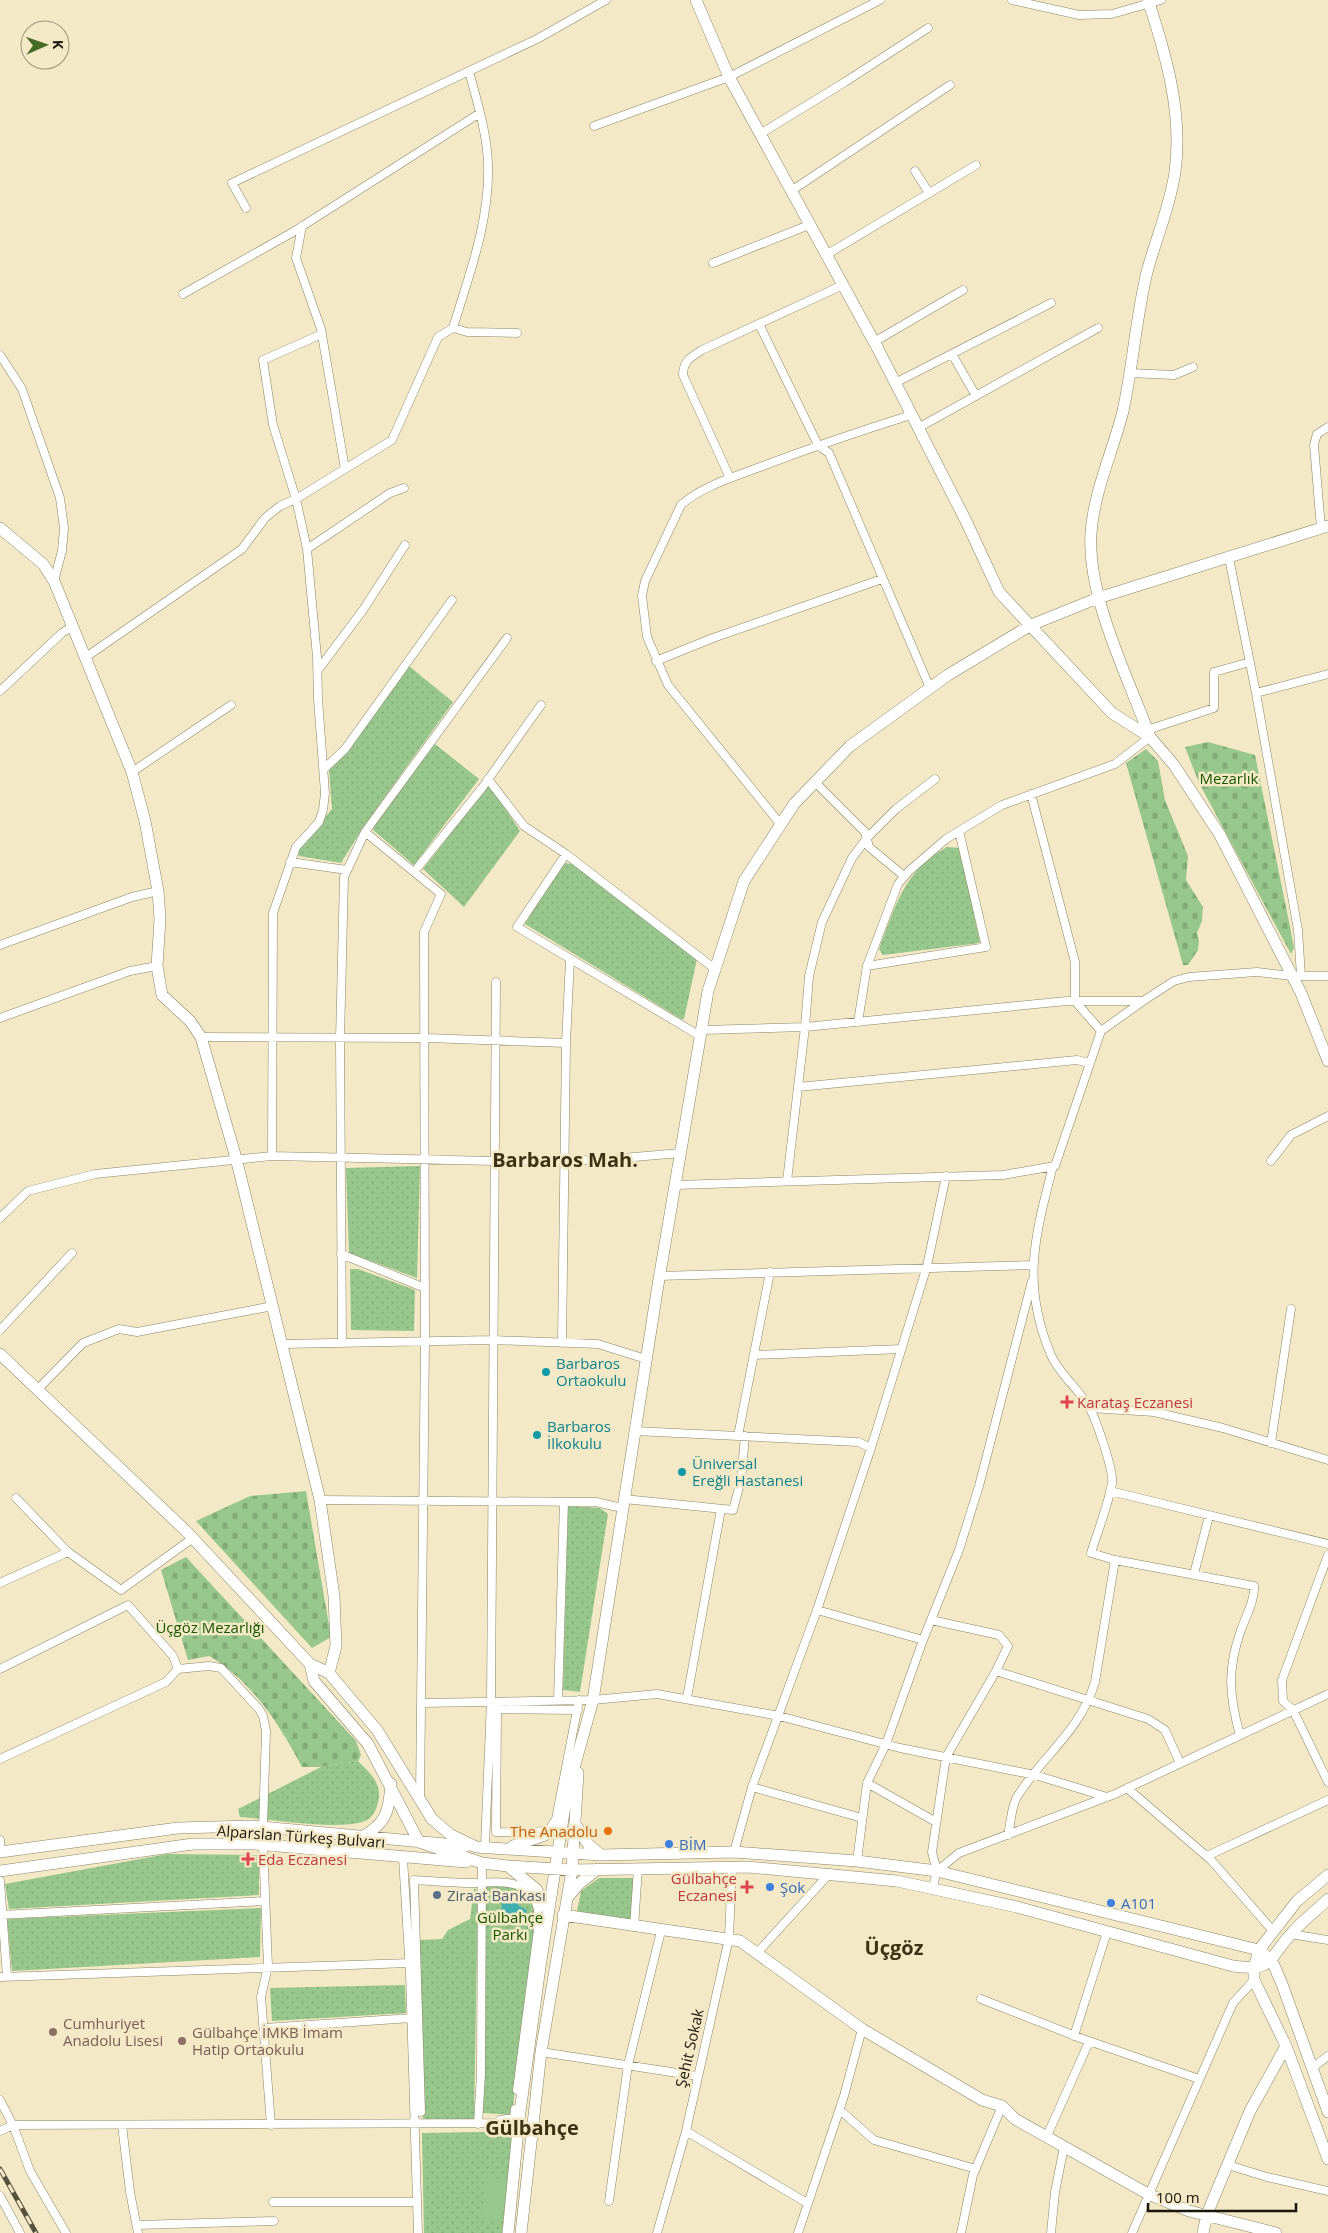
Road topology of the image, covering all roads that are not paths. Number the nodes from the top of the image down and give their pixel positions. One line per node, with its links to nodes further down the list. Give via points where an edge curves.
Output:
1 (606, 0): 9 (street, via 537,39)
2 (696, 0): 10 (main road)
3 (880, 0): 10 (street)
4 (1012, 0): 7 (street)
5 (1161, 0): 6 (street)
6 (1148, 2): 7 (street, via 1112,14 1079,15); 37 (main road, via 1170,77 1177,126 1175,171 1166,216 1147,272)
7 (1035, 3)
8 (928, 28): 14 (street)
9 (469, 70): 12 (street); 19 (street, via 232,182)
10 (729, 77): 13 (street); 14 (main road)
11 (950, 85): 17 (street)
12 (480, 113): 21 (street); 29 (street, via 488,163 486,202 477,251)
13 (594, 126)
14 (760, 134): 17 (main road)
15 (976, 165): 18 (street)
16 (915, 171): 18 (street)
17 (791, 191): 20 (main road)
18 (929, 193): 22 (street)
19 (246, 208)
20 (809, 225): 22 (main road); 23 (street)
21 (302, 226): 26 (street); 32 (street, via 296,258)
22 (826, 255): 24 (main road)
23 (712, 263)
24 (842, 285): 28 (street); 33 (main road)
25 (963, 290): 33 (street)
26 (183, 294)
27 (1051, 303): 34 (street)
28 (759, 324): 43 (street); 45 (street, via 702,350 688,359 683,367 683,375)
29 (452, 328): 31 (street, via 467,332); 44 (street, via 438,337 392,440)
30 (1098, 328): 39 (street)
31 (517, 333)
32 (322, 334): 44 (street); 47 (street, via 263,360 273,425)
33 (874, 342): 38 (main road)
34 (952, 354): 38 (street); 39 (street)
35 (0, 355): 54 (street, via 22,389 60,498 64,528)
36 (1193, 367): 37 (street, via 1174,375)
37 (1130, 373): 55 (main road, via 1091,533)
38 (895, 383): 40 (main road)
39 (976, 396): 42 (street)
40 (911, 414): 42 (main road); 43 (street)
41 (1328, 427): 48 (street, via 1317,434 1314,445)
42 (918, 428): 57 (main road, via 998,592)
43 (818, 445): 45 (street); 53 (street, via 829,453)
44 (345, 469): 47 (street)
45 (730, 478): 61 (street, via 690,497 681,505 645,582 642,612)
46 (404, 488): 51 (street, via 390,493)
47 (296, 499): 51 (street); 60 (street, via 265,518 242,549)
48 (1325, 527): 52 (main road)
49 (0, 528): 54 (main road, via 43,564)
50 (405, 545): 63 (street, via 363,610)
51 (307, 549): 63 (street)
52 (1229, 558): 55 (main road); 62 (street)
53 (882, 579): 61 (street, via 713,638); 65 (street)
54 (54, 581): 58 (main road)
55 (1098, 598): 57 (main road); 70 (main road)
56 (452, 600): 71 (street, via 345,749)
57 (1031, 625): 65 (main road); 70 (main road, via 1112,713)
58 (73, 626): 60 (main road); 66 (street)
59 (507, 638): 79 (street)
60 (86, 657): 72 (main road)
61 (656, 662): 77 (street, via 668,685)
62 (1250, 662): 67 (street); 70 (street, via 1214,672 1214,708)
63 (318, 670): 71 (street)
64 (1328, 674): 67 (street)
65 (930, 688): 75 (main road, via 850,746)
66 (0, 691)
67 (1256, 693): 92 (street, via 1298,930)
68 (541, 705): 73 (street)
69 (231, 706): 72 (street)
70 (1148, 734): 76 (street, via 1115,764); 92 (main road, via 1174,765 1220,835)
71 (324, 769): 82 (street, via 324,801 319,822 296,846)
72 (132, 772): 86 (main road)
73 (488, 779): 81 (street, via 524,826); 84 (street)
74 (936, 779): 80 (street, via 896,808)
75 (815, 782): 77 (main road); 80 (street, via 865,832)
76 (1031, 794): 78 (street, via 1002,804); 96 (street, via 1075,962)
77 (780, 825): 91 (main road, via 744,881)
78 (959, 831): 85 (street); 90 (street, via 986,947)
79 (365, 832): 83 (street); 84 (street)
80 (867, 838): 85 (street, via 869,847); 99 (street, via 852,858 822,922 809,976)
81 (566, 854): 88 (street, via 517,927); 91 (street)
82 (290, 862): 83 (street); 103 (street, via 272,912)
83 (347, 870): 105 (street, via 341,944)
84 (414, 872): 104 (street, via 441,894 424,932)
85 (904, 876): 90 (street, via 898,884)
86 (158, 891): 87 (street, via 132,897); 89 (main road)
87 (0, 945)
88 (570, 959): 101 (street); 107 (street)
89 (157, 966): 97 (street, via 130,971); 102 (main road, via 162,995 190,1021)
90 (868, 966): 98 (street)
91 (715, 969): 101 (main road)
92 (1296, 976): 93 (street); 95 (street, via 1257,972 1189,977 1174,981); 108 (main road)
93 (1328, 976)
94 (496, 982): 106 (street)
95 (1143, 1001): 96 (street); 100 (street)
96 (1075, 1002): 98 (street); 100 (street)
97 (0, 1018)
98 (858, 1022): 99 (street)
99 (805, 1027): 101 (street); 110 (street)
100 (1101, 1031): 109 (street)
101 (701, 1033): 112 (main road)
102 (201, 1037): 103 (street); 114 (main road)
103 (273, 1038): 105 (street); 113 (street)
104 (426, 1038): 105 (street); 106 (street); 115 (street)
105 (340, 1039): 116 (street)
106 (495, 1040): 107 (street); 117 (street)
107 (566, 1043): 118 (street)
108 (1328, 1061)
109 (1089, 1064): 110 (street, via 1077,1060); 120 (street)
110 (798, 1087): 122 (street)
111 (1328, 1116): 119 (street, via 1291,1135)
112 (680, 1153): 118 (street); 123 (main road)
113 (272, 1156): 114 (street); 116 (street)
114 (236, 1158): 124 (street, via 95,1174 28,1191); 133 (main road)
115 (426, 1158): 116 (street); 117 (street); 132 (street)
116 (340, 1159): 126 (street)
117 (494, 1161): 118 (street); 136 (street)
118 (564, 1161): 139 (street)
119 (1271, 1161)
120 (1053, 1166): 121 (street, via 1002,1174); 127 (street, via 1035,1237)
121 (946, 1176): 122 (street); 128 (street)
122 (787, 1181): 123 (street)
123 (675, 1185): 130 (main road)
124 (0, 1218)
125 (72, 1253): 135 (street)
126 (341, 1254): 132 (street); 138 (street)
127 (1033, 1265): 128 (street); 131 (street)
128 (927, 1266): 129 (street); 141 (street)
129 (770, 1272): 130 (street); 143 (street)
130 (660, 1276): 144 (main road)
131 (1032, 1280): 146 (street, via 1051,1357); 171 (street, via 979,1486 959,1550)
132 (425, 1288): 137 (street)
133 (273, 1306): 140 (main road); 145 (street, via 137,1332 119,1328 83,1343)
134 (1292, 1309): 149 (street)
135 (0, 1330)
136 (493, 1340): 137 (street); 139 (street); 156 (street)
137 (425, 1341): 138 (street); 155 (street)
138 (342, 1343): 140 (street)
139 (562, 1343): 144 (street, via 598,1344)
140 (282, 1344): 154 (main road)
141 (901, 1349): 143 (street); 150 (street)
142 (0, 1354): 145 (main road)
143 (754, 1355): 148 (street)
144 (646, 1359): 147 (main road)
145 (38, 1389): 161 (main road)
146 (1090, 1408): 149 (street, via 1154,1412); 152 (street, via 1113,1482)
147 (635, 1431): 148 (street); 158 (main road)
148 (741, 1436): 150 (street, via 858,1442); 159 (street, via 741,1480 732,1510)
149 (1271, 1443): 151 (street)
150 (871, 1448): 170 (street)
151 (1328, 1460)
152 (1110, 1492): 160 (street); 165 (street, via 1091,1552)
153 (16, 1498): 163 (street)
154 (320, 1500): 155 (street); 177 (main road, via 334,1596 336,1646)
155 (423, 1501): 156 (street); 185 (street)
156 (493, 1501): 157 (street); 183 (street)
157 (564, 1502): 158 (street); 180 (street)
158 (623, 1504): 159 (street); 182 (main road)
159 (721, 1509): 179 (street)
160 (1209, 1516): 162 (street); 166 (street)
161 (193, 1538): 168 (street); 173 (main road)
162 (1328, 1544)
163 (68, 1552): 167 (street); 168 (street)
164 (1328, 1555): 187 (street, via 1282,1680 1283,1701)
165 (1115, 1560): 166 (street); 184 (street)
166 (1194, 1574): 189 (street, via 1254,1586 1255,1593 1230,1671 1231,1704)
167 (0, 1583)
168 (121, 1590): 169 (street)
169 (128, 1605): 174 (street); 175 (street, via 173,1656)
170 (817, 1610): 172 (street); 188 (street)
171 (931, 1620): 172 (street); 176 (street, via 999,1635 1008,1646)
172 (923, 1640): 190 (street)
173 (310, 1664): 177 (main road); 198 (main road, via 314,1681 368,1744)
174 (0, 1669)
175 (178, 1669): 192 (street, via 166,1682); 208 (street, via 221,1668 263,1716 266,1732)
176 (996, 1671): 184 (street); 191 (street)
177 (328, 1673): 202 (main road, via 377,1730)
178 (1328, 1694): 187 (street)
179 (687, 1698): 182 (street, via 657,1694); 188 (street)
180 (558, 1700): 181 (street); 183 (street)
181 (579, 1700): 182 (street); 186 (street)
182 (593, 1700): 193 (main road)
183 (491, 1701): 185 (street); 213 (street)
184 (1089, 1702): 194 (street, via 1148,1719 1165,1730); 195 (street)
185 (423, 1703): 202 (street)
186 (578, 1710): 186 (street, via 556,1819 539,1832 496,1832 497,1708)
187 (1293, 1710): 189 (street); 196 (street)
188 (779, 1716): 190 (street); 199 (street)
189 (1240, 1735): 194 (street)
190 (886, 1744): 191 (street); 197 (street)
191 (946, 1757): 195 (street); 206 (street)
192 (0, 1759)
193 (578, 1759): 204 (main road, via 567,1793); 207 (main road)
194 (1180, 1763): 200 (street)
195 (1035, 1775): 201 (street); 209 (street, via 1016,1798)
196 (1328, 1782)
197 (867, 1783): 205 (street); 206 (street)
198 (391, 1784): 210 (main road, via 385,1818); 211 (main road)
199 (752, 1787): 205 (street); 216 (street)
200 (1127, 1788): 201 (street); 220 (street)
201 (1107, 1797): 209 (street)
202 (420, 1800): 213 (main road, via 432,1819 450,1835)
203 (1328, 1800): 220 (street)
204 (564, 1816): 215 (main road, via 545,1835); 217 (main road)
205 (862, 1818): 222 (street)
206 (936, 1822): 231 (street, via 932,1852)
207 (575, 1824): 218 (main road); 219 (main road, via 588,1844)
208 (263, 1828): 210 (main road, Alparslan Türkeş Bulvarı); 214 (main road, Alparslan Türkeş Bulvarı, via 178,1828)
209 (1008, 1834): 231 (street, via 959,1853)
210 (361, 1838): 211 (main road, Alparslan Türkeş Bulvarı)
211 (419, 1842): 213 (main road, Alparslan Türkeş Bulvarı); 223 (main road)
212 (263, 1845): 221 (main road, Alparslan Türkeş Bulvarı); 230 (main road, Alparslan Türkeş Bulvarı, via 193,1844); 239 (street)
213 (480, 1847): 215 (main road, Alparslan Türkeş Bulvarı)
214 (0, 1848)
215 (504, 1848): 217 (main road, Alparslan Türkeş Bulvarı)
216 (734, 1852): 219 (main road, Alparslan Türkeş Bulvarı); 222 (main road, Alparslan Türkeş Bulvarı)
217 (558, 1853): 218 (main road, Alparslan Türkeş Bulvarı); 227 (main road)
218 (573, 1854): 219 (main road, Alparslan Türkeş Bulvarı); 229 (main road)
219 (601, 1855)
220 (1207, 1856): 245 (street)
221 (403, 1858): 223 (main road, Alparslan Türkeş Bulvarı); 253 (street)
222 (857, 1861): 231 (main road, Alparslan Türkeş Bulvarı)
223 (482, 1863): 224 (main road); 235 (street)
224 (508, 1866): 227 (main road); 240 (main road, via 536,1889)
225 (732, 1866): 226 (main road); 232 (main road); 248 (street, Şehit Sokak)
226 (638, 1868): 228 (main road); 243 (street)
227 (556, 1869): 229 (main road); 240 (main road)
228 (598, 1869): 229 (main road); 238 (main road)
229 (572, 1870): 238 (main road)
230 (0, 1871)
231 (937, 1871): 236 (street); 250 (main road, Alparslan Türkeş Bulvarı)
232 (830, 1873): 236 (main road); 251 (street)
233 (1328, 1875): 245 (main road, via 1297,1901)
234 (0, 1881): 241 (street)
235 (482, 1881): 274 (street, via 414,1880); 277 (street, via 508,1882 525,1888 535,1900 539,1916 514,2118); 279 (street)
236 (933, 1887): 246 (main road)
237 (1328, 1899): 247 (main road)
238 (566, 1900): 242 (main road)
239 (265, 1901): 241 (street); 254 (street)
240 (548, 1910): 276 (main road)
241 (1, 1915): 256 (street)
242 (562, 1916): 243 (main road); 265 (main road)
243 (634, 1927): 244 (main road)
244 (661, 1931): 248 (main road); 267 (street)
245 (1273, 1931): 250 (main road)
246 (1107, 1932): 255 (main road, via 1233,1966); 262 (street)
247 (1290, 1934): 249 (street); 252 (main road)
248 (728, 1938): 251 (main road, via 740,1941); 269 (street, Şehit Sokak)
249 (1328, 1940)
250 (1259, 1950): 252 (main road); 255 (main road)
251 (757, 1953): 261 (main road)
252 (1272, 1961): 255 (main road); 268 (main road)
253 (410, 1963): 254 (street); 259 (street)
254 (268, 1966): 256 (street); 260 (street, via 261,1997)
255 (1254, 1968): 257 (main road)
256 (4, 1976)
257 (1254, 1980): 264 (main road); 270 (street, via 1233,2003)
258 (981, 1999): 262 (street)
259 (412, 2018): 260 (street); 278 (street)
260 (264, 2028): 282 (street)
261 (862, 2029): 272 (main road, via 982,2100); 273 (street)
262 (1074, 2036): 263 (street)
263 (1089, 2042): 270 (street); 286 (street)
264 (1286, 2046): 288 (main road); 289 (main road, via 1250,2111)
265 (541, 2052): 267 (street); 306 (main road)
266 (1328, 2056): 268 (street)
267 (628, 2065): 269 (street); 294 (street)
268 (1312, 2068): 275 (main road)
269 (697, 2076): 283 (street, Şehit Sokak)
270 (1199, 2079): 292 (street)
271 (0, 2100): 280 (street)
272 (1002, 2106): 286 (main road, via 1015,2119); 290 (street)
273 (840, 2110): 290 (street, via 874,2140); 297 (street)
274 (421, 2112)
275 (1328, 2112)
276 (519, 2119): 279 (street, via 500,2124); 305 (main road)
277 (500, 2120)
278 (416, 2124): 279 (street); 282 (street); 296 (street)
279 (478, 2124)
280 (13, 2125): 281 (street); 284 (street); 302 (street, via 30,2171)
281 (122, 2125): 282 (street); 300 (street)
282 (271, 2125)
283 (686, 2130): 297 (street); 307 (street, Şehit Sokak)
284 (0, 2131)
285 (516, 2132): 304 (street)
286 (1046, 2138): 287 (main road)
287 (1064, 2147): 292 (main road); 310 (street)
288 (1328, 2159)
289 (1228, 2165): 291 (street); 298 (main road)
290 (976, 2169): 309 (street)
291 (1328, 2191)
292 (1148, 2194): 298 (main road, via 1189,2211); 311 (street)
293 (0, 2196): 301 (street)
294 (609, 2201)
295 (273, 2202): 296 (street)
296 (417, 2202): 303 (street)
297 (807, 2203): 308 (street)
298 (1207, 2214): 312 (main road); 313 (main road)
299 (274, 2221): 300 (street)
300 (138, 2229)
301 (20, 2233)
302 (66, 2233)
303 (418, 2233)
304 (502, 2233)
305 (508, 2233)
306 (521, 2233)
307 (657, 2233)
308 (798, 2233)
309 (961, 2233)
310 (1051, 2233)
311 (1132, 2233)
312 (1203, 2233)
313 (1276, 2233)

